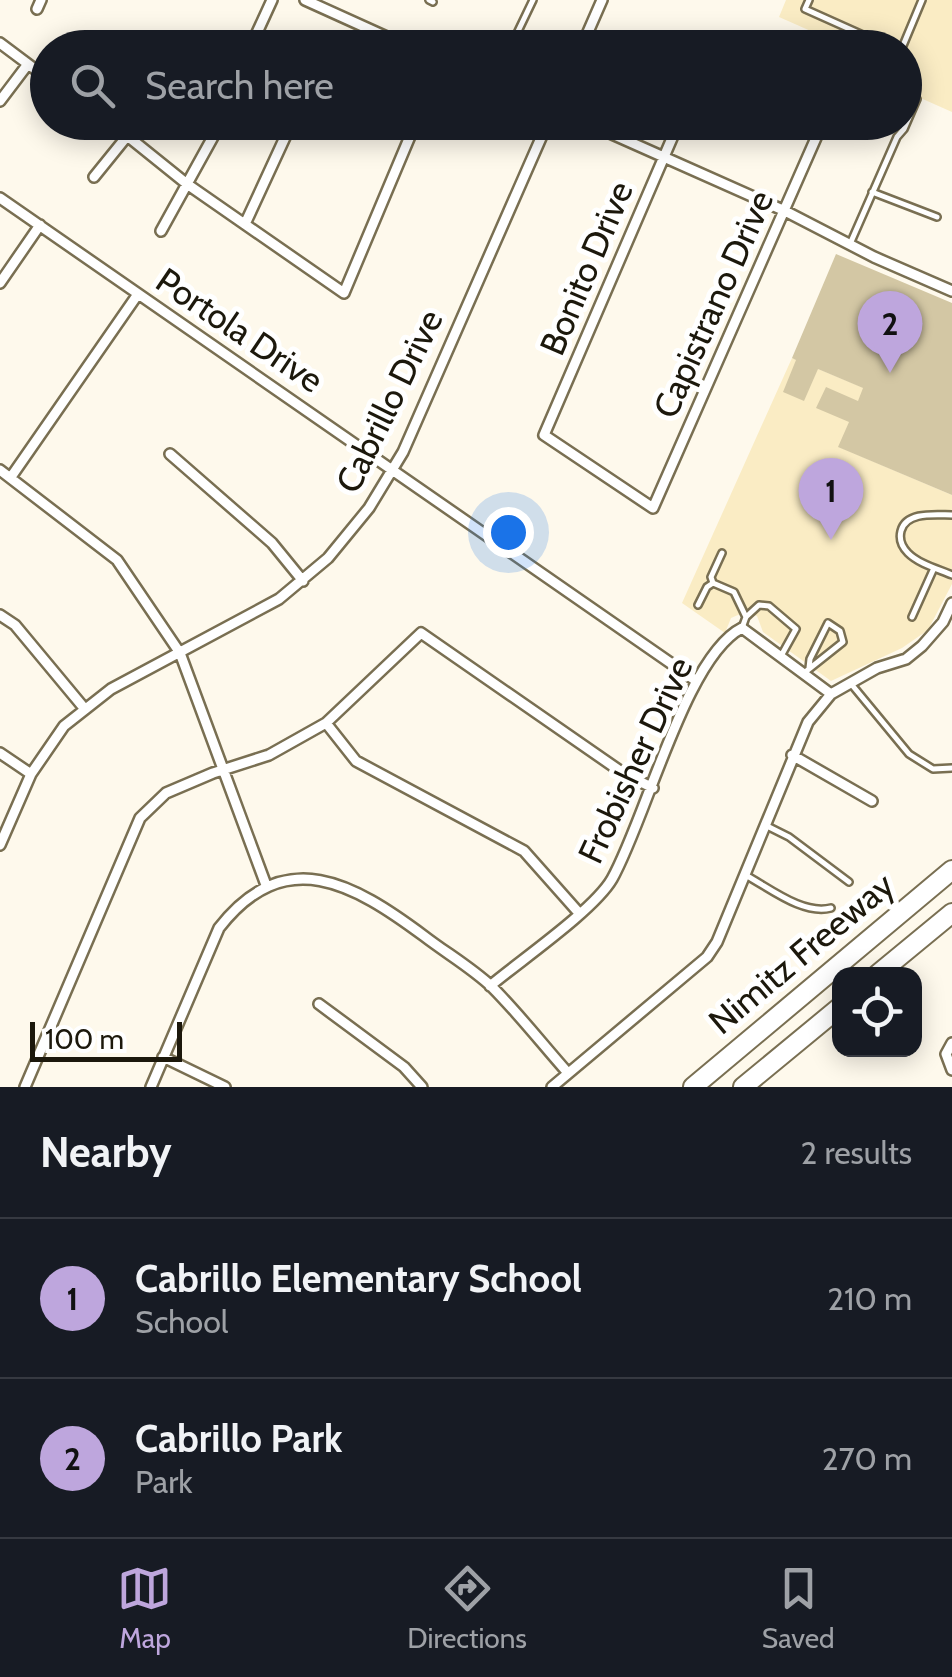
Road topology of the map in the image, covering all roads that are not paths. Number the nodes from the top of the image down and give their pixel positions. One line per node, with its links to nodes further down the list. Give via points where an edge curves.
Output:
1 (305, 0): 8 (street)
2 (532, 0): 9 (lane)
3 (602, 0): 10 (street)
4 (809, 0): 11 (lane, via 805,9)
5 (922, 0): 12 (lane)
6 (266, 1): 7 (street)
7 (256, 30)
8 (371, 30)
9 (518, 30)
10 (589, 30)
11 (852, 30)
12 (910, 30)
13 (0, 43): 14 (street)
14 (28, 64): 15 (street)
15 (0, 101)
16 (124, 140): 27 (street)
17 (134, 140): 28 (street)
18 (212, 140): 28 (street)
19 (285, 140): 33 (street)
20 (408, 140): 33 (street, via 344,293)
21 (540, 140): 41 (street, Cabrillo Drive)
22 (624, 140): 26 (street)
23 (672, 140): 26 (street, Bonito Drive)
24 (816, 140): 31 (street, Capistrano Drive)
25 (897, 140): 29 (lane)
26 (664, 158): 31 (street); 44 (street, Bonito Drive, via 544,435)
27 (94, 177)
28 (187, 184): 33 (street); 35 (street)
29 (872, 192): 32 (lane); 36 (lane)
30 (0, 198): 34 (street, Portola Drive)
31 (785, 211): 36 (street); 44 (street, Capistrano Drive)
32 (937, 217)
33 (245, 224)
34 (40, 225): 37 (street); 39 (street, Portola Drive)
35 (162, 230)
36 (850, 244): 38 (street)
37 (0, 282)
38 (952, 291)
39 (138, 294): 41 (street, Portola Drive); 43 (street)
40 (170, 454): 49 (street, via 272,542)
41 (394, 469): 49 (street, Cabrillo Drive, via 348,536); 59 (street, Portola Drive)
42 (0, 470): 43 (street)
43 (11, 478): 56 (street, via 116,560)
44 (652, 508)
45 (952, 516): 47 (lane, via 910,518 903,525 903,550)
46 (722, 553): 50 (lane)
47 (934, 568): 48 (lane); 54 (lane)
48 (952, 575)
49 (303, 581): 56 (street, Cabrillo Drive)
50 (713, 583): 52 (lane); 55 (lane, via 734,592)
51 (952, 603): 60 (street, via 943,622 906,659)
52 (698, 605)
53 (0, 615): 62 (street)
54 (912, 617)
55 (744, 623): 57 (street); 57 (lane, via 759,606 769,606 794,624 796,634); 59 (street, Frobisher Drive)
56 (180, 653): 62 (street, Cabrillo Drive); 67 (street)
57 (781, 656): 58 (street)
58 (807, 671): 58 (lane, via 844,642 828,623 810,659); 61 (street)
59 (695, 680): 69 (street, Frobisher Drive)
60 (850, 682): 61 (street); 66 (lane, via 910,754 933,769)
61 (831, 694): 65 (street)
62 (84, 708): 68 (street, Cabrillo Drive)
63 (326, 723): 67 (street, via 270,755); 69 (street, via 422,633); 78 (street, via 356,761 524,851)
64 (0, 753): 68 (street)
65 (792, 755): 70 (street); 71 (street)
66 (952, 768)
67 (225, 770): 76 (street); 88 (street, via 166,794 140,818)
68 (31, 774): 72 (street, Cabrillo Drive)
69 (653, 788): 78 (street, Frobisher Drive, via 611,881)
70 (872, 801)
71 (764, 825): 74 (street); 75 (lane)
72 (0, 845)
73 (952, 870): 93 (highway, Nimitz Freeway)
74 (744, 875): 77 (lane, via 803,906); 87 (street, via 707,956)
75 (849, 882)
76 (266, 885): 81 (street, via 300,879 338,884 376,900); 85 (street, via 219,928)
77 (831, 908)
78 (579, 913): 81 (street, Frobisher Drive)
79 (952, 913): 80 (highway, Nimitz Freeway)
80 (886, 967)
81 (490, 986): 87 (street)
82 (319, 1004): 91 (street)
83 (832, 1013): 94 (highway, Nimitz Freeway)
84 (952, 1043): 86 (street, via 946,1054)
85 (164, 1058): 89 (street); 90 (street)
86 (952, 1070)
87 (568, 1073): 92 (street)
88 (25, 1087)
89 (150, 1087)
90 (225, 1087)
91 (422, 1087)
92 (552, 1087)
93 (693, 1087)
94 (743, 1087)

